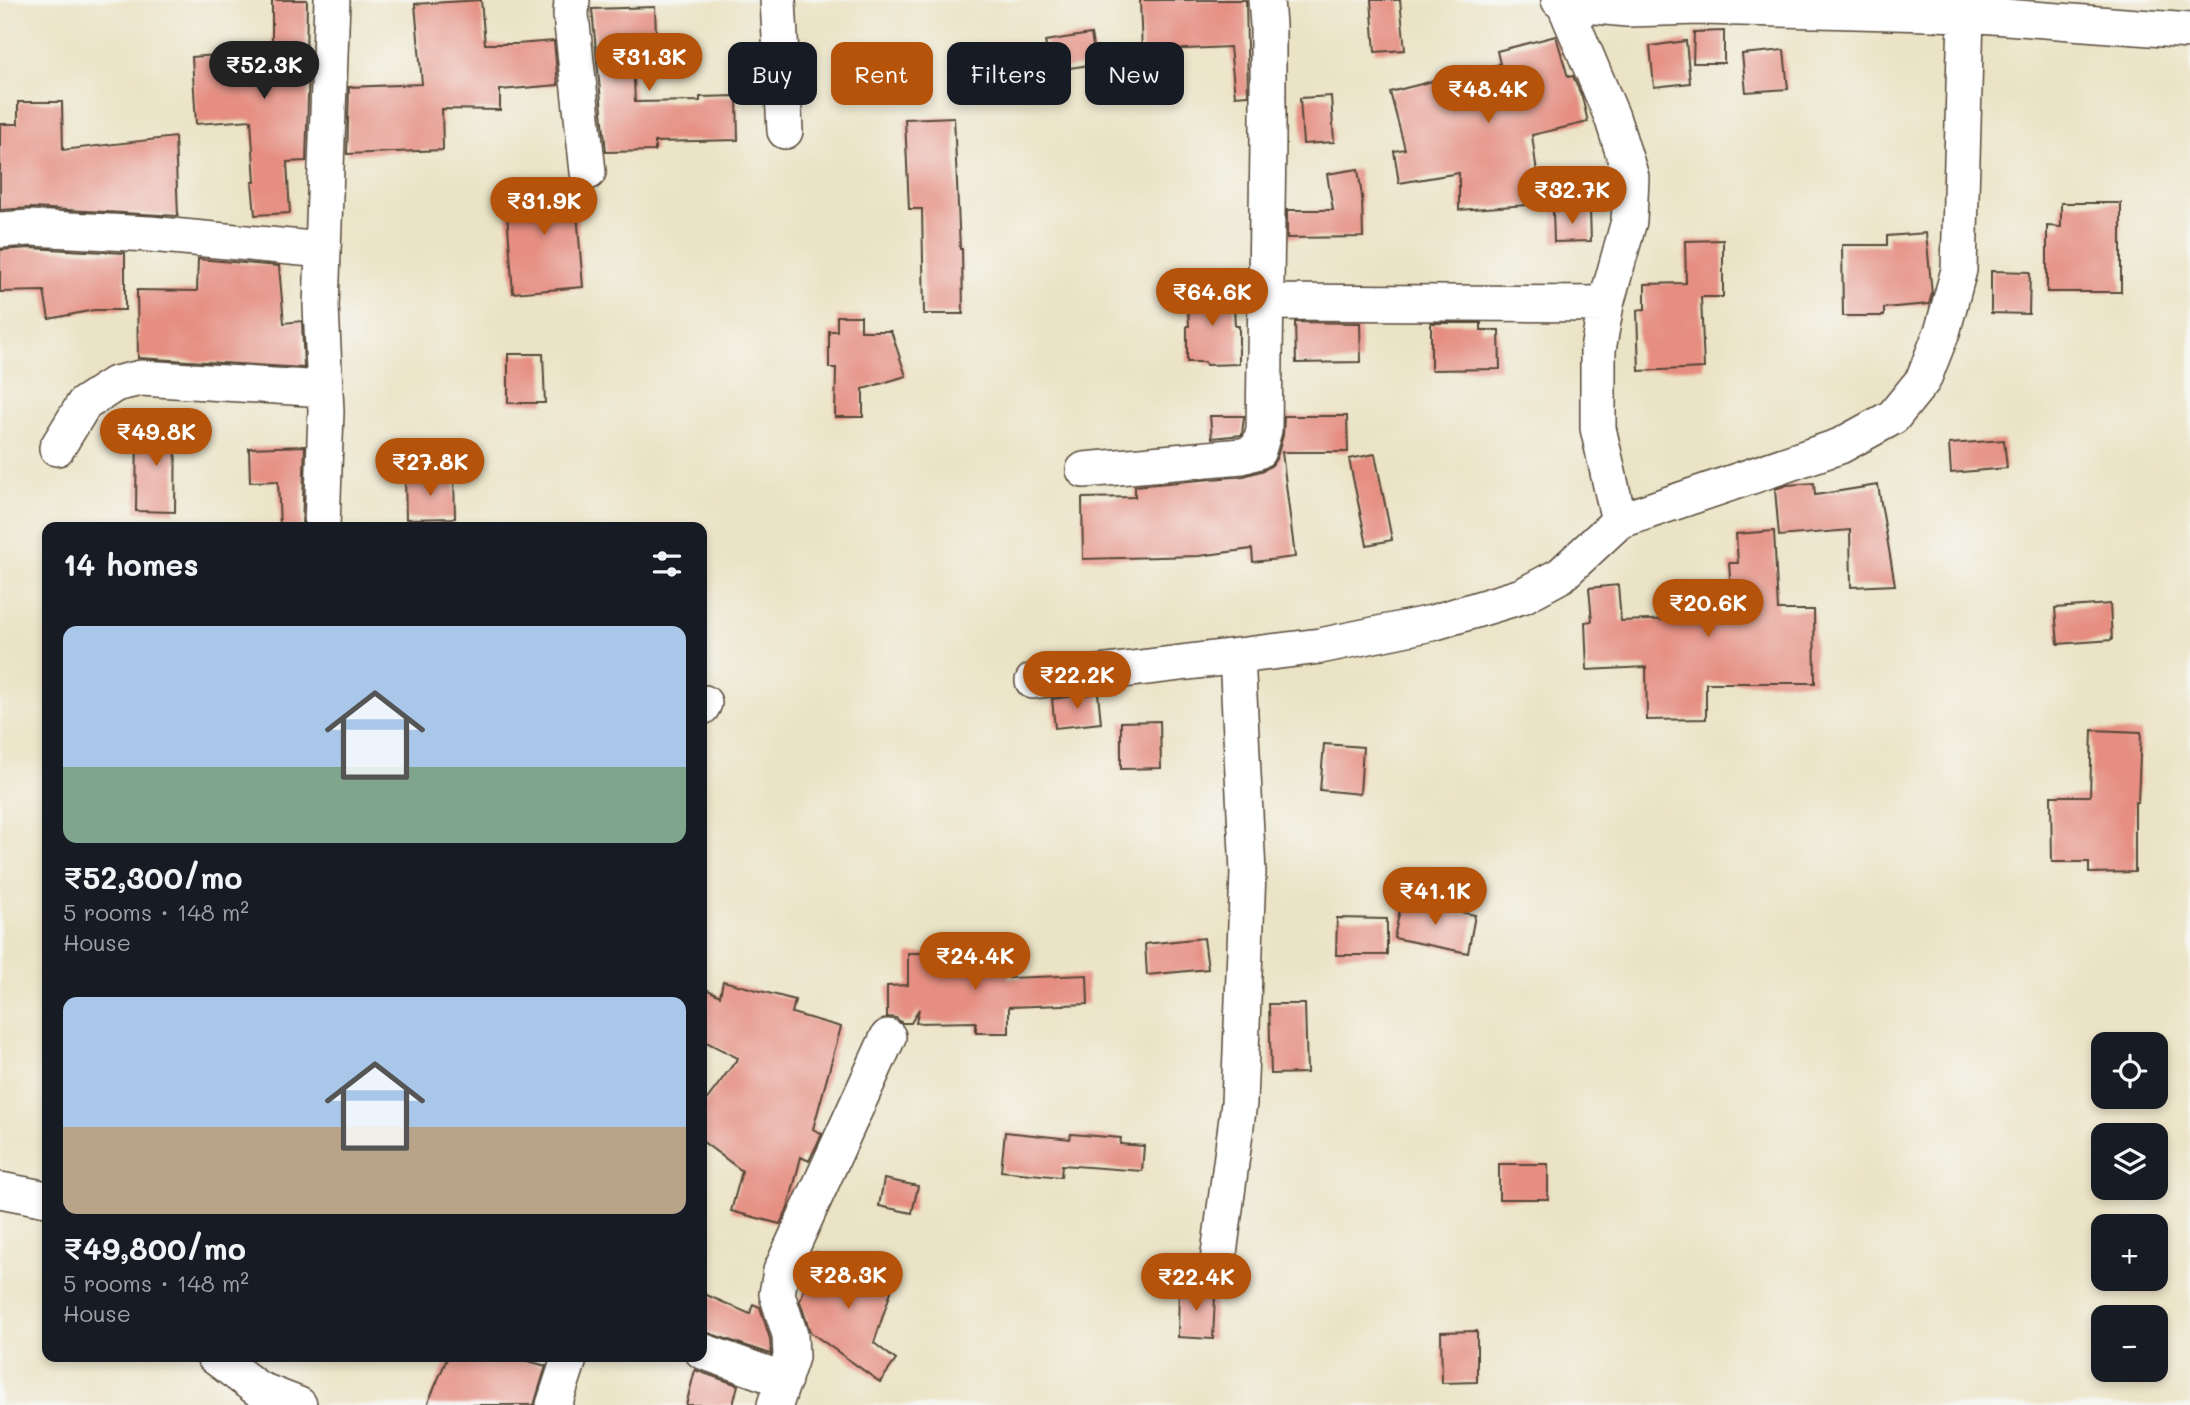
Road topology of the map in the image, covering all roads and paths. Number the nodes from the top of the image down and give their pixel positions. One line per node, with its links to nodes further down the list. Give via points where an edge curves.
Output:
1 (332, 0): 11 (street)
2 (572, 0): 9 (street)
3 (778, 0): 8 (street)
4 (1266, 0): 12 (street)
5 (1561, 1): 6 (street, via 1627,9); 13 (street, via 1612,117 1631,177 1629,221)
6 (1966, 14): 7 (street); 18 (street, via 1959,270 1923,380 1893,417 1840,446)
7 (2190, 31)
8 (785, 131)
9 (588, 172)
10 (0, 230): 11 (street, via 150,234)
11 (323, 250): 14 (street)
12 (1266, 302): 13 (street); 16 (street, via 1264,430 1258,451)
13 (1606, 304): 18 (street, via 1598,350 1598,428)
14 (325, 389): 15 (street, via 141,378 115,384 84,404); 17 (street)
15 (57, 448)
16 (1084, 470)
17 (322, 522)
18 (1619, 522): 19 (street, via 1561,575 1522,596 1420,625 1320,646)
19 (1237, 656): 20 (street); 24 (street, via 1248,872 1239,1103)
20 (1033, 681)
21 (888, 1037): 28 (street, via 781,1270 777,1294 790,1335 791,1357)
22 (0, 1190): 23 (street)
23 (42, 1198)
24 (1216, 1276)
25 (707, 1354): 28 (street)
26 (222, 1362): 29 (street, via 258,1389)
27 (568, 1362): 30 (street)
28 (779, 1393)
29 (299, 1405)
30 (554, 1405)

